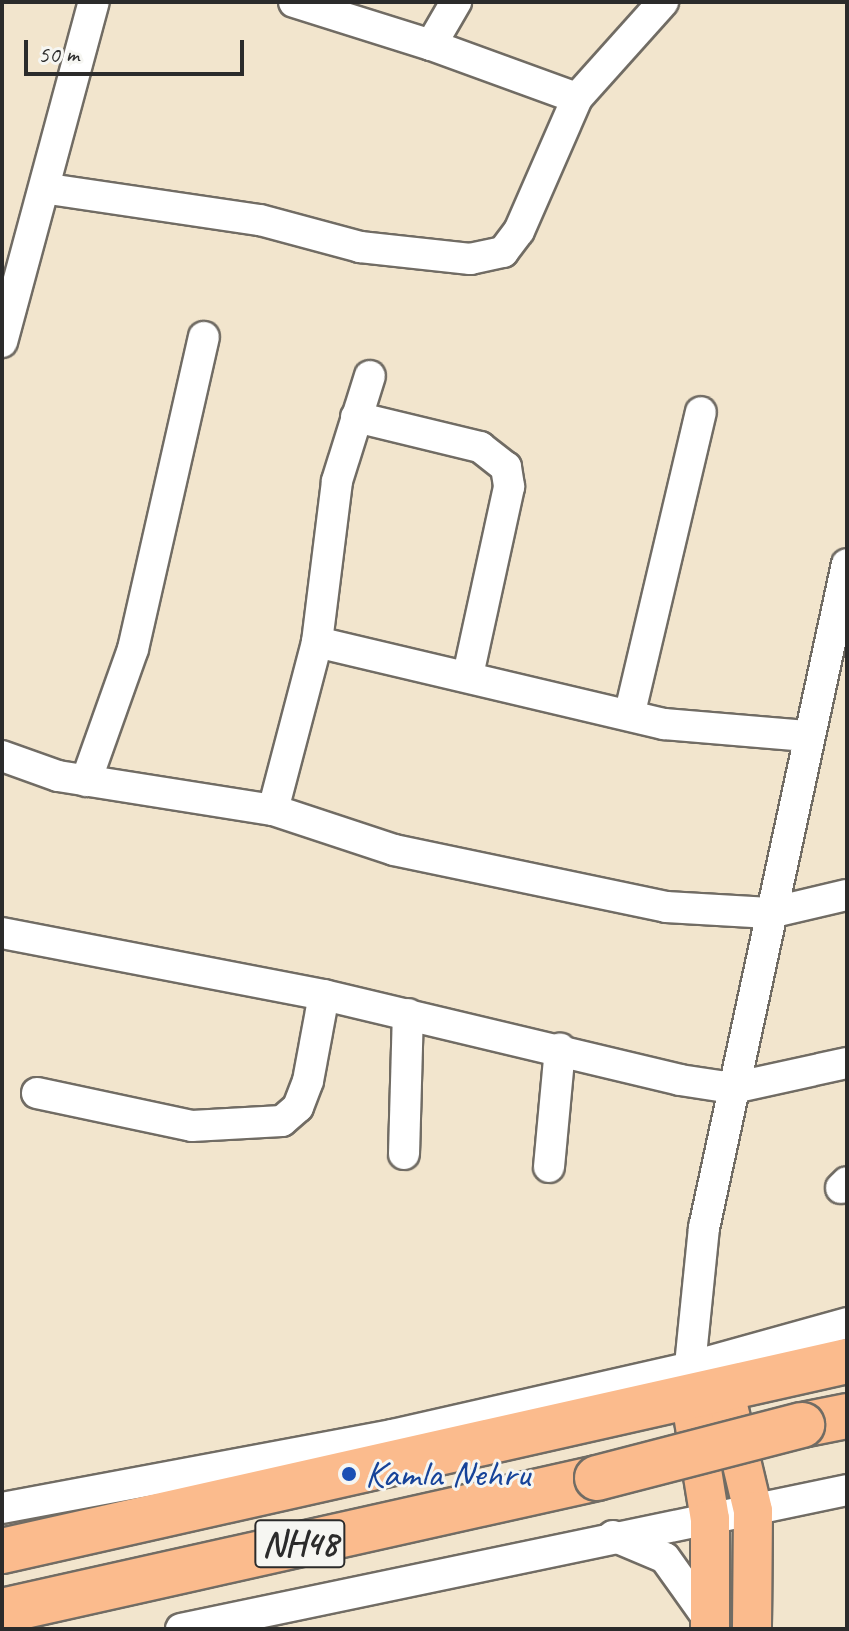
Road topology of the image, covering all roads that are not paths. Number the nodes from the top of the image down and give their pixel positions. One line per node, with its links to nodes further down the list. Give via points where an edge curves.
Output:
1 (94, 2): 7 (street)
2 (294, 2): 5 (street)
3 (456, 2): 5 (street)
4 (663, 2): 6 (street)
5 (431, 45): 6 (street)
6 (577, 98): 7 (street, via 519,231 503,252 470,259 360,247 260,220)
7 (49, 189): 9 (street)
8 (204, 337): 19 (street, via 133,649)
9 (2, 342)
10 (370, 376): 12 (street)
11 (701, 412): 16 (street)
12 (356, 417): 14 (street, via 337,481); 15 (street, via 480,447 506,467 509,487)
13 (847, 564): 17 (street)
14 (317, 642): 15 (street); 20 (street)
15 (468, 675): 16 (street)
16 (630, 712): 17 (street, via 664,724)
17 (806, 736): 22 (street)
18 (2, 756): 19 (street)
19 (86, 781): 20 (street)
20 (273, 810): 22 (street, via 394,850 666,907)
21 (847, 895): 22 (street)
22 (770, 913): 28 (street)
23 (2, 933): 24 (street)
24 (324, 995): 25 (street); 29 (street, via 308,1081 298,1107 282,1121 192,1126)
25 (408, 1014): 26 (street); 30 (street)
26 (560, 1049): 28 (street); 31 (street)
27 (847, 1063): 28 (street)
28 (733, 1088): 34 (street, via 701,1278)
29 (37, 1093)
30 (404, 1154)
31 (549, 1167)
32 (847, 1323): 34 (street)
33 (847, 1361): 34 (highway, NH48)
34 (704, 1378): 37 (street); 38 (main road); 39 (main road); 41 (highway, NH48)
35 (847, 1416): 42 (highway, NH48, bridge, via 597,1478)
36 (847, 1490): 38 (street)
37 (2, 1508)
38 (753, 1511): 39 (street); 45 (main road)
39 (710, 1519): 40 (street); 43 (main road)
40 (613, 1536): 43 (street, via 665,1558); 44 (street)
41 (2, 1551)
42 (2, 1611)
43 (710, 1625)
44 (181, 1629)
45 (752, 1629)

